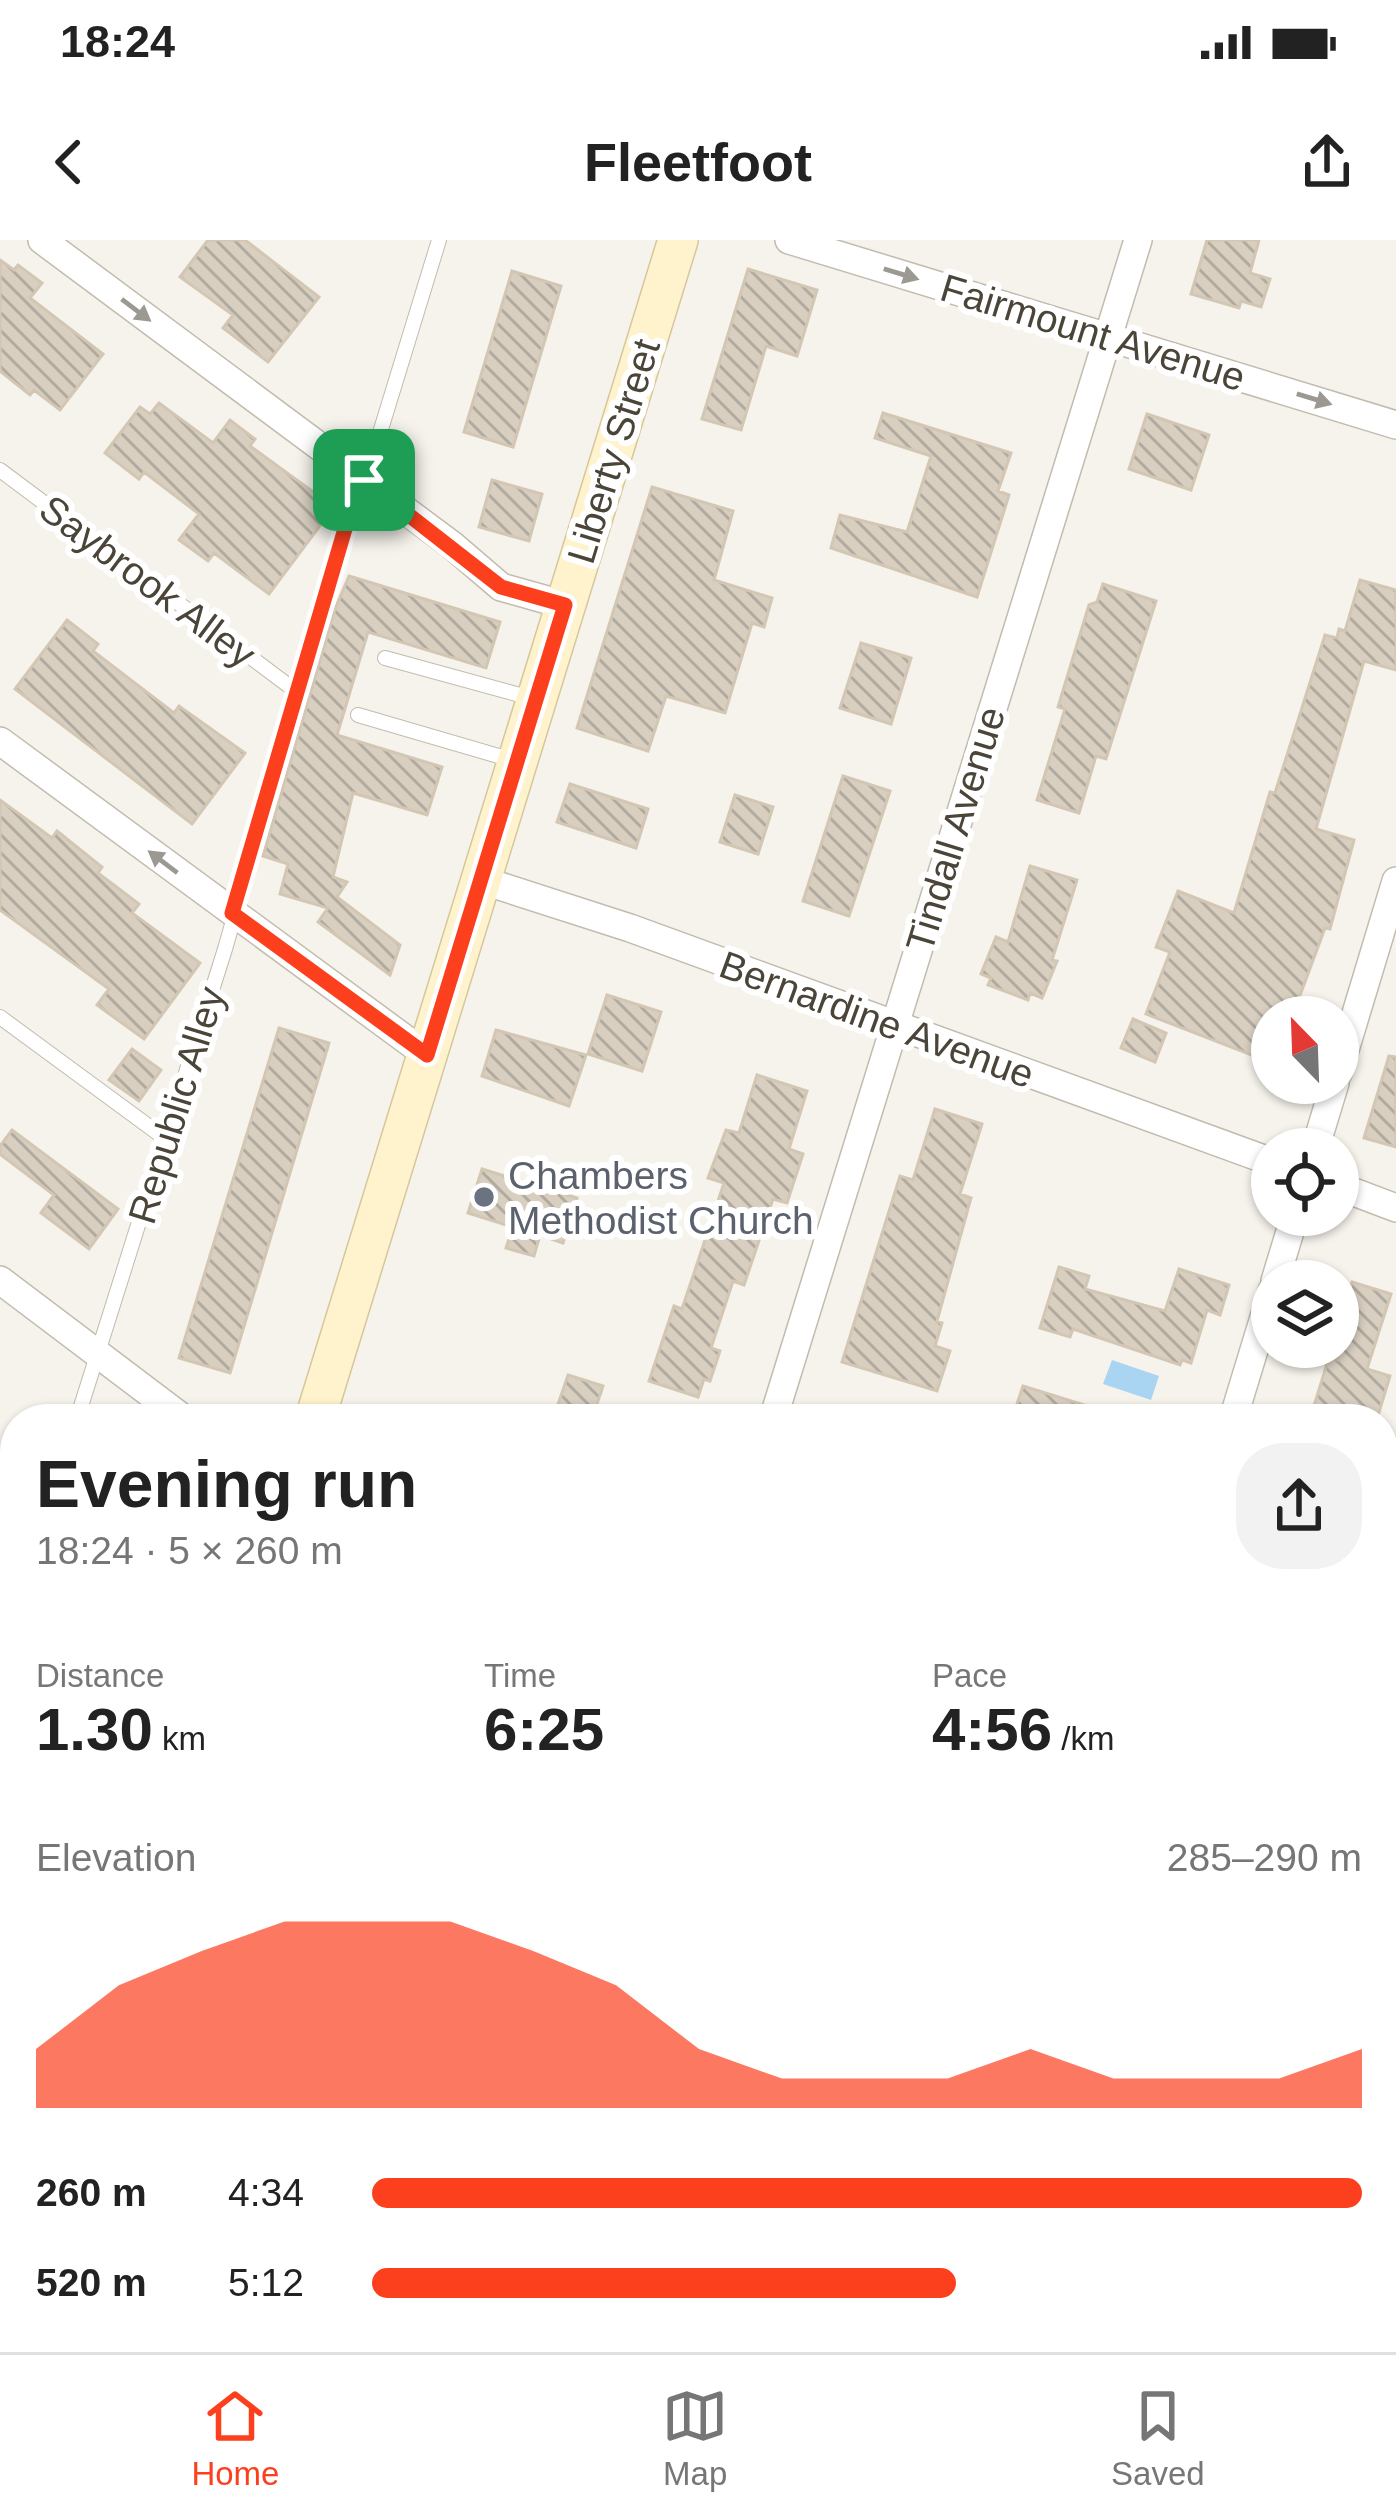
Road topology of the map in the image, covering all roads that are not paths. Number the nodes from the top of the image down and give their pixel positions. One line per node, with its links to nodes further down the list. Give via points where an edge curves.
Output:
1 (42, 240): 9 (street, one-way to 9)
2 (439, 240): 9 (lane, Republic Alley)
3 (678, 240): 10 (street, Liberty Street)
4 (789, 240): 6 (street, Fairmount Avenue, one-way to 6)
5 (1138, 240): 6 (street, Tindall Avenue)
6 (1109, 334): 7 (street, Fairmount Avenue, one-way to 7); 22 (street, Tindall Avenue)
7 (1396, 425)
8 (0, 470): 12 (lane, Saybrook Alley)
9 (364, 480): 10 (street, via 501,587); 12 (lane, Republic Alley)
10 (565, 605): 13 (street, Liberty Street)
11 (385, 658): 13 (lane)
12 (297, 692): 19 (lane, Republic Alley)
13 (536, 700): 16 (street, Liberty Street)
14 (358, 716): 16 (lane)
15 (0, 741): 19 (street, one-way to 15)
16 (517, 762): 17 (street, Liberty Street)
17 (481, 880): 22 (street, Bernardine Avenue); 23 (street, Liberty Street)
18 (1396, 881): 20 (street)
19 (232, 913): 23 (street); 24 (lane, Republic Alley)
20 (1359, 1003)
21 (0, 1017): 24 (lane)
22 (893, 1027): 25 (street, Bernardine Avenue); 34 (street, Tindall Avenue)
23 (427, 1055): 33 (street, Liberty Street)
24 (166, 1139): 29 (lane, Republic Alley)
25 (1251, 1155)
26 (1359, 1194): 27 (street)
27 (1396, 1208)
28 (0, 1280): 29 (street)
29 (96, 1351): 31 (lane, Republic Alley); 32 (street)
30 (1251, 1360): 35 (street)
31 (81, 1404)
32 (165, 1404)
33 (320, 1404)
34 (778, 1404)
35 (1238, 1404)

